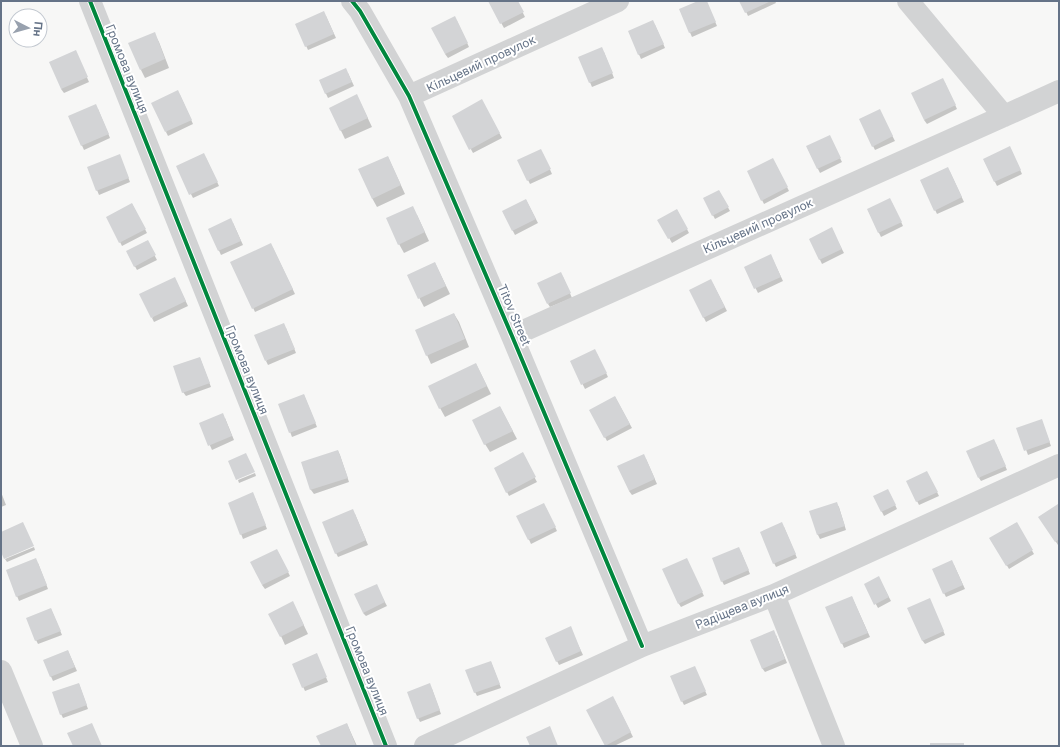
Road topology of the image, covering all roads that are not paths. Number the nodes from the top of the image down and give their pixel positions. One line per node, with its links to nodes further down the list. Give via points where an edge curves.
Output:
1 (90, 1): 14 (street, Громова вулиця)
2 (352, 1): 6 (street, Titov Street)
3 (618, 1): 6 (street, Кільцевий провулок)
4 (908, 1): 7 (street)
5 (1059, 91): 7 (street, Кільцевий провулок)
6 (409, 96): 8 (street, Titov Street)
7 (1004, 116): 8 (street, Кільцевий провулок)
8 (512, 336): 11 (street, Titov Street)
9 (1059, 465): 10 (street, Радіщева вулиця)
10 (774, 595): 11 (street, Радіщева вулиця); 16 (street)
11 (642, 646): 15 (street, Радіщева вулиця)
12 (1, 671): 13 (street)
13 (32, 746)
14 (386, 746)
15 (425, 746)
16 (834, 746)

